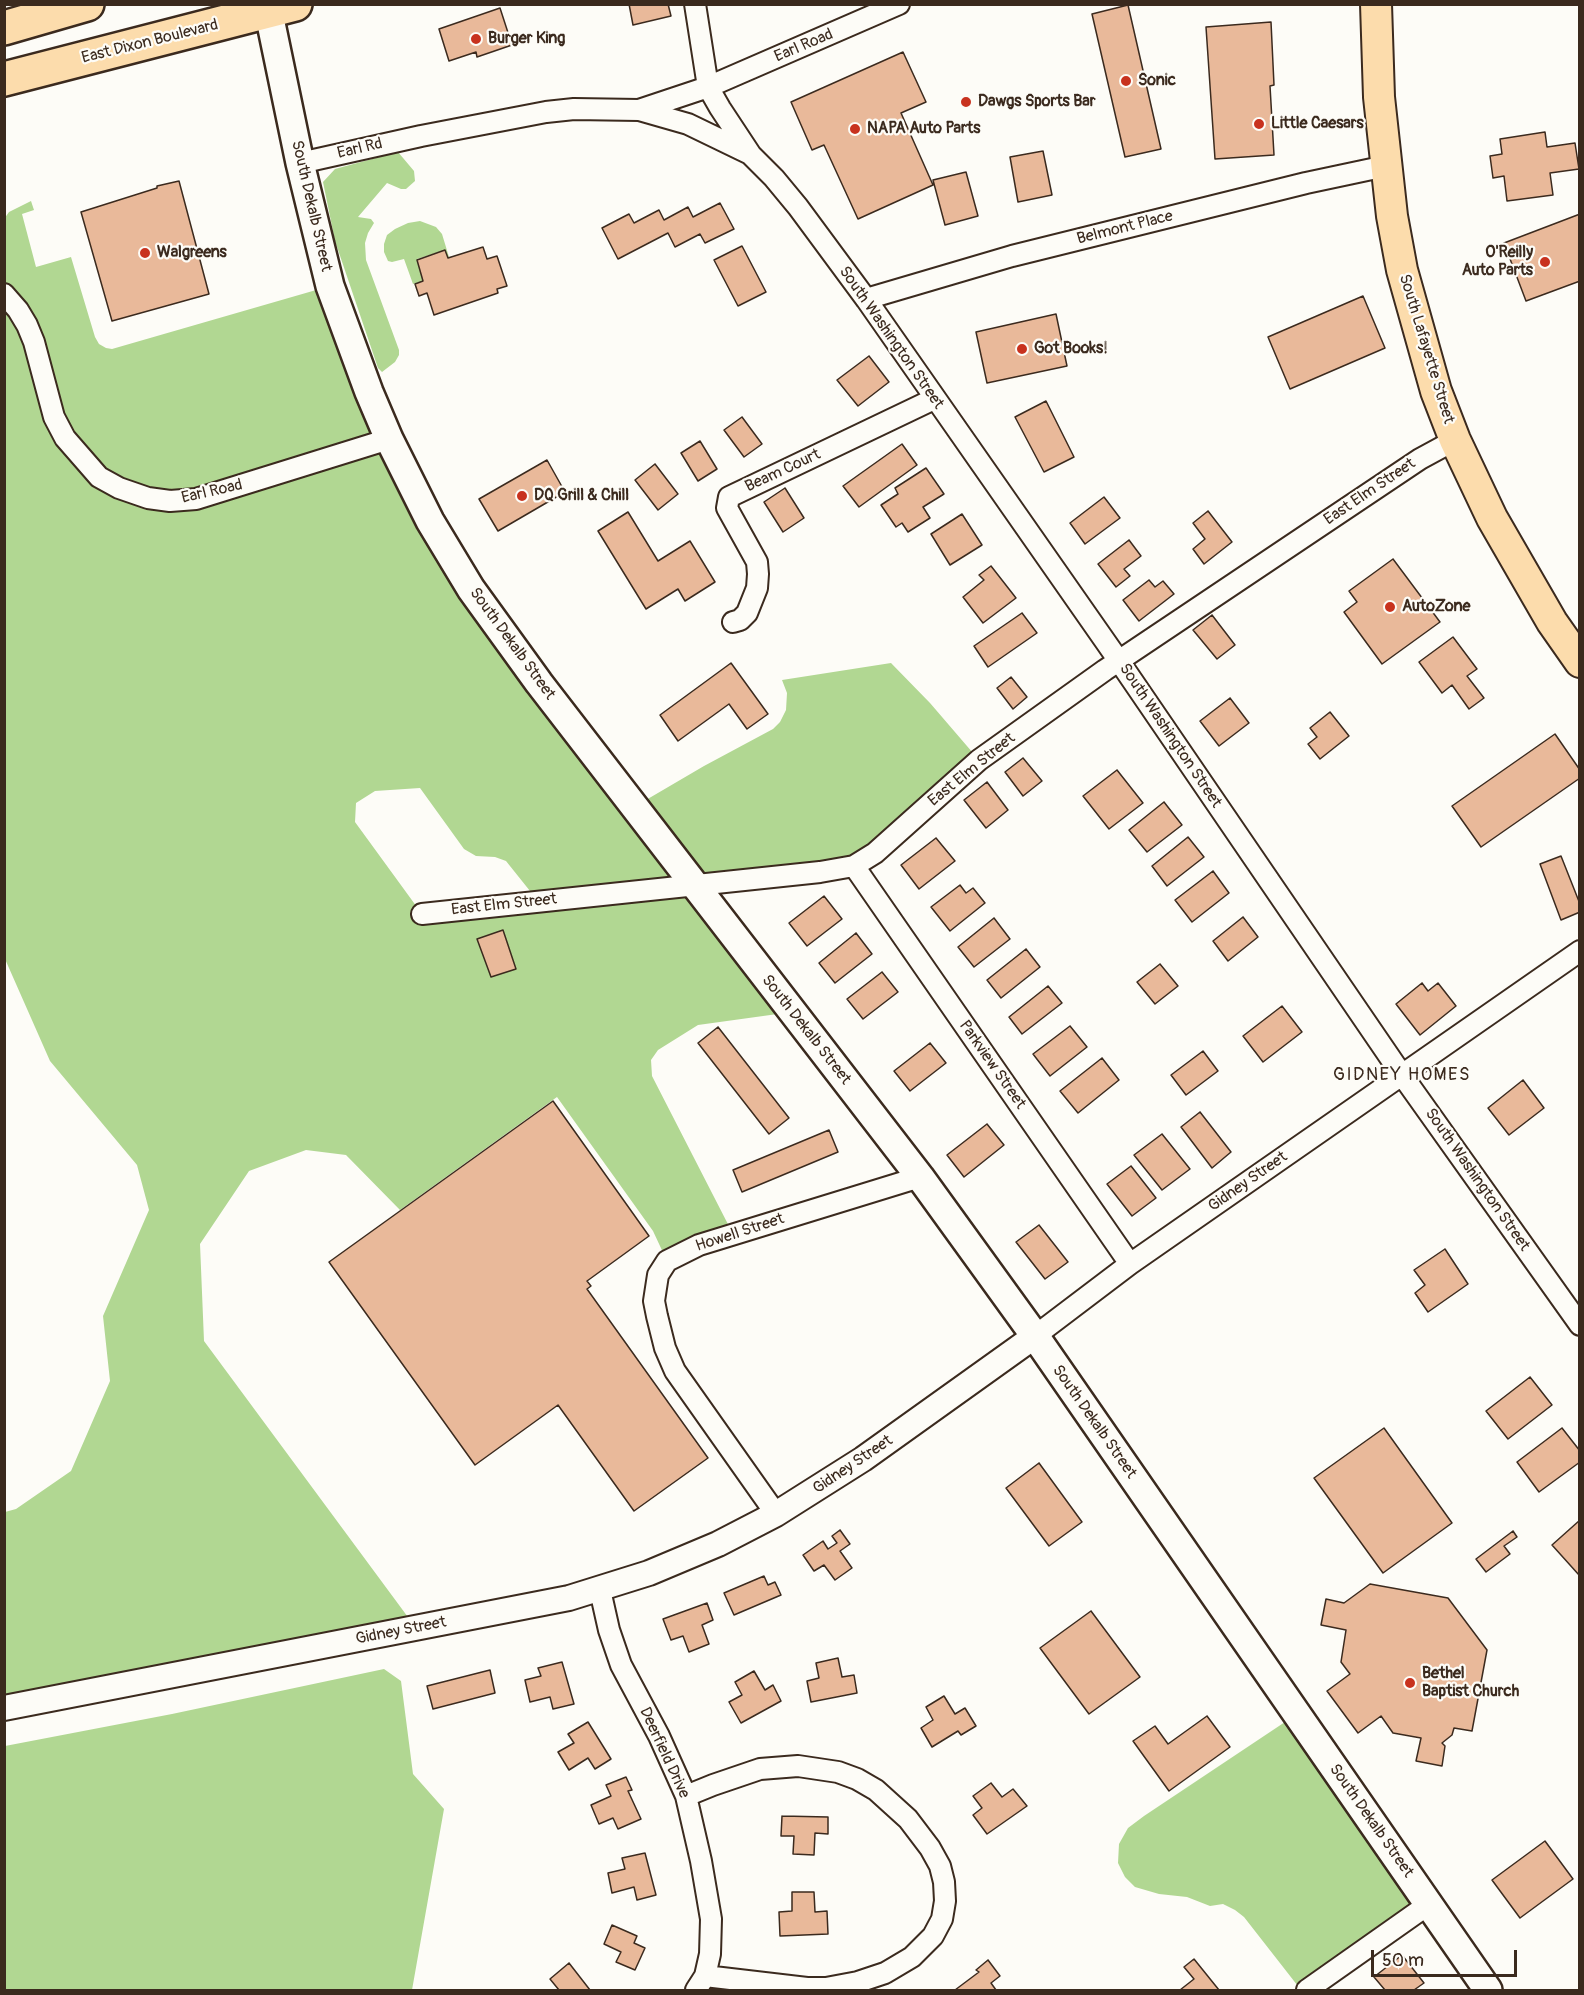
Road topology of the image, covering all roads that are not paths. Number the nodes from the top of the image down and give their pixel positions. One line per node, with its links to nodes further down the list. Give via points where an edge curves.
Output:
1 (87, 4): 6 (highway)
2 (695, 4): 8 (street, South Washington Street)
3 (899, 4): 8 (street, Earl Road)
4 (1376, 4): 12 (main road, South Lafayette Street)
5 (276, 7): 7 (highway, East Dixon Boulevard); 11 (main road, South Dekalb Street)
6 (4, 28)
7 (4, 79)
8 (708, 87): 9 (street); 10 (street, South Washington Street)
9 (639, 110): 10 (street, South Washington Street, via 688,124); 11 (street, Earl Rd, via 546,112)
10 (751, 155): 14 (street, South Washington Street, via 798,207)
11 (300, 163): 16 (main road, South Dekalb Street, via 330,286)
12 (1386, 166): 14 (street, Belmont Place, via 1012,256); 17 (main road, South Lafayette Street, via 1402,270 1436,391)
13 (4, 294): 16 (street, Earl Road, via 27,325 54,417 65,438 99,477 119,488 148,498 196,499)
14 (866, 299): 15 (street, South Washington Street)
15 (934, 399): 18 (street, Beam Court, via 729,497 727,508 757,562 758,574 747,613); 19 (street, South Washington Street)
16 (389, 439): 22 (main road, South Dekalb Street, via 430,521 471,589)
17 (1455, 440): 19 (street, East Elm Street, via 1420,459); 20 (main road, South Lafayette Street, via 1520,569)
18 (733, 622)
19 (1119, 661): 21 (street, East Elm Street, via 979,760 875,853); 25 (street, South Washington Street)
20 (1580, 662)
21 (854, 866): 22 (street, East Elm Street); 27 (street, Parkview Street)
22 (694, 884): 23 (street, East Elm Street); 26 (main road, South Dekalb Street)
23 (422, 914)
24 (1580, 951): 25 (street, Gidney Street)
25 (1402, 1075): 27 (street, Gidney Street); 28 (street, South Washington Street)
26 (920, 1177): 29 (main road, South Dekalb Street); 30 (street, Howell Street, via 699,1245 668,1261 658,1275 654,1301 675,1371)
27 (1130, 1264): 29 (street, Gidney Street)
28 (1580, 1325)
29 (1035, 1336): 30 (street, Gidney Street, via 863,1459); 34 (main road, South Dekalb Street)
30 (776, 1514): 31 (street, Gidney Street, via 683,1560)
31 (600, 1590): 32 (street, Gidney Street); 33 (street, Deerfield Drive, via 621,1665)
32 (4, 1708)
33 (686, 1796): 35 (street, Deerfield Drive, via 711,1919 710,1954); 35 (street, via 760,1769 798,1766 838,1772 876,1790 908,1820 930,1848 944,1882 942,1919 933,1936 912,1957 885,1973 826,1988)
34 (1428, 1904): 36 (street); 37 (main road, South Dekalb Street)
35 (700, 1983)
36 (1307, 1990)
37 (1488, 1990)

